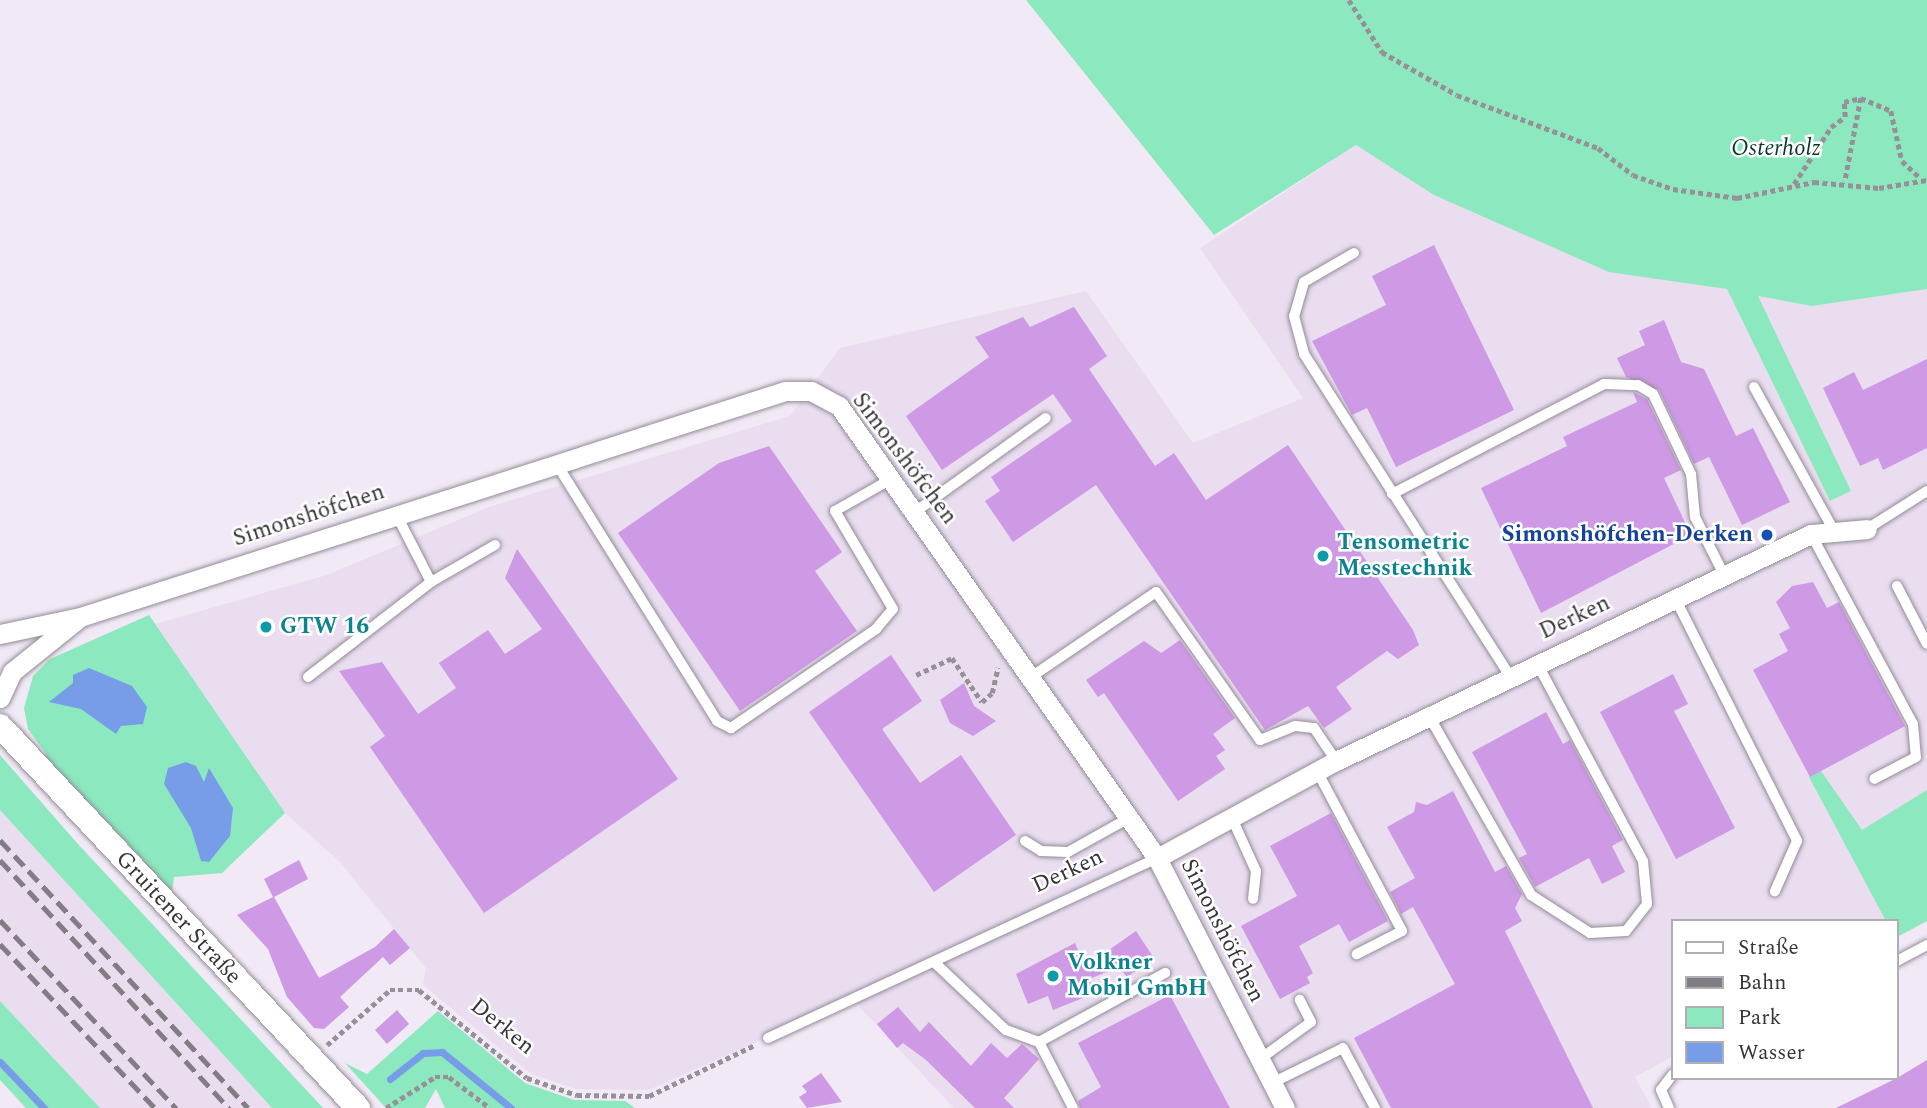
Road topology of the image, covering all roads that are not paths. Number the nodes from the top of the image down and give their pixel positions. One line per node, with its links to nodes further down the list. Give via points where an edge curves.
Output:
1 (1354, 253): 7 (lane, via 1304,282 1294,316 1304,354)
2 (1754, 387): 10 (lane)
3 (1046, 418): 8 (lane)
4 (556, 463): 5 (street, Simonshöfchen, via 785,391 811,391 839,406); 5 (lane, via 717,722 731,728 876,629 893,609 835,511); 9 (street, Simonshöfchen)
5 (891, 478): 8 (street, Simonshöfchen)
6 (1927, 491): 11 (lane)
7 (1392, 494): 14 (lane, via 1604,384 1638,386 1653,394 1691,474 1695,517); 23 (lane)
8 (915, 512): 25 (street, Simonshöfchen)
9 (396, 514): 15 (lane); 18 (street, Simonshöfchen)
10 (1833, 529): 11 (street, Derken); 12 (street, Derken)
11 (1867, 529)
12 (1811, 534): 14 (street, Derken); 31 (lane, via 1913,724 1916,757)
13 (495, 545): 15 (lane)
14 (1724, 575): 17 (street, Derken)
15 (431, 582): 24 (lane)
16 (1897, 586): 19 (lane)
17 (1675, 598): 22 (street, Derken); 36 (lane, via 1797,841)
18 (80, 617): 20 (street, Simonshöfchen); 26 (street, Simonshöfchen, via 12,672)
19 (1924, 630): 21 (lane)
20 (0, 634)
21 (1927, 644)
22 (1537, 663): 23 (street, Derken); 27 (lane, via 1643,861 1647,904 1626,931 1590,933 1531,895)
23 (1510, 676): 27 (street, Derken)
24 (308, 677)
25 (1031, 677): 29 (lane, via 1156,592 1261,740 1295,726 1314,728); 33 (street, Simonshöfchen)
26 (0, 698)
27 (1429, 716): 29 (street, Derken)
28 (0, 726): 49 (street, Gruitener Straße)
29 (1336, 761): 30 (street, Derken)
30 (1317, 771): 32 (street, Derken); 39 (lane, via 1402,931)
31 (1874, 779)
32 (1230, 816): 35 (street, Derken); 37 (lane, via 1256,871)
33 (1129, 818): 34 (lane, via 1068,852 1041,851); 35 (street, Simonshöfchen)
34 (1025, 841)
35 (1157, 858): 41 (lane, Derken); 46 (street, Simonshöfchen)
36 (1774, 891)
37 (1253, 899)
38 (1927, 945): 40 (lane)
39 (1357, 954)
40 (1899, 960)
41 (934, 962): 44 (lane, Derken); 45 (lane, via 1006,1030)
42 (1165, 973): 45 (lane)
43 (1300, 1000): 46 (lane, via 1311,1023)
44 (768, 1038)
45 (1039, 1042): 50 (lane)
46 (1260, 1059): 48 (street, Simonshöfchen)
47 (1672, 1074): 53 (lane, via 1661,1090)
48 (1272, 1083): 51 (street, Simonshöfchen); 52 (lane, via 1343,1048)
49 (358, 1108)
50 (1073, 1108)
51 (1285, 1108)
52 (1375, 1108)
53 (1669, 1108)

